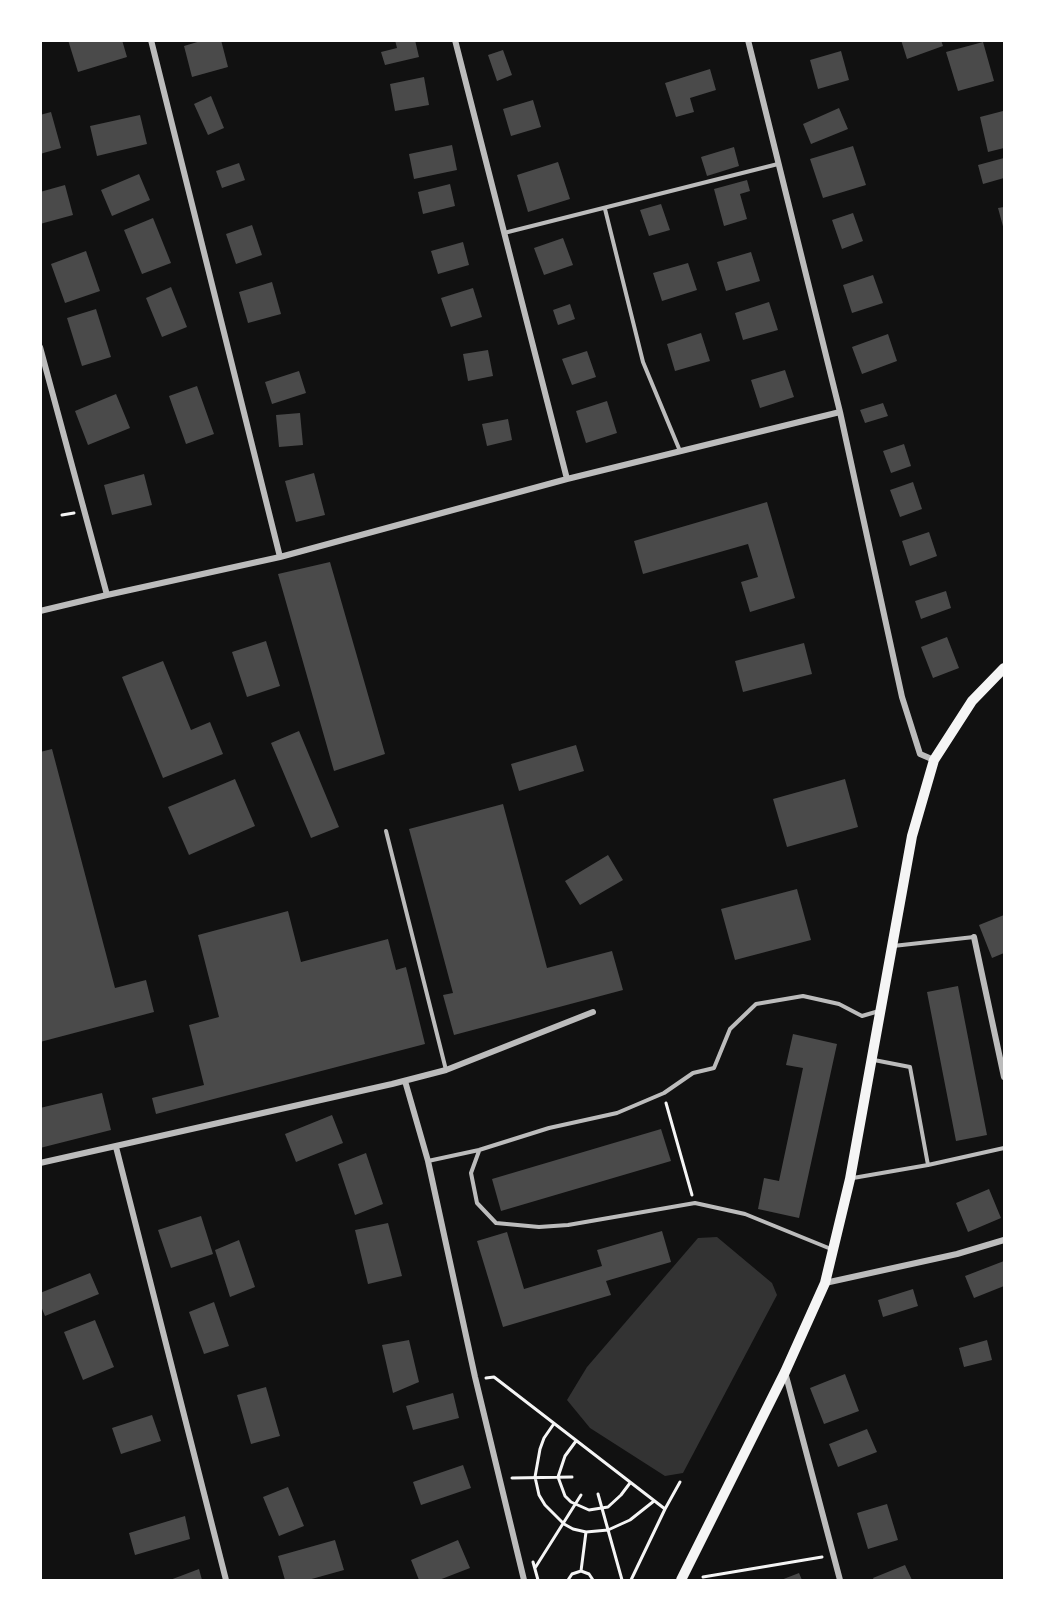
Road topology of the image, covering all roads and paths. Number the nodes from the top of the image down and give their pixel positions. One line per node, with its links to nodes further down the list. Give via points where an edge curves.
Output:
1 (151, 40): 11 (street)
2 (454, 40): 6 (street)
3 (748, 40): 4 (street)
4 (779, 164): 5 (lane); 8 (street)
5 (605, 209): 6 (lane); 9 (lane, via 643,362)
6 (504, 233): 10 (street)
7 (40, 347): 12 (street)
8 (840, 412): 9 (street); 15 (street, via 902,697 920,754)
9 (680, 451): 10 (street)
10 (567, 479): 11 (street)
11 (280, 557): 12 (street)
12 (107, 595): 13 (street)
13 (40, 611)
14 (1005, 668): 15 (main road, via 972,701)
15 (934, 760): 18 (main road, via 912,836)
16 (386, 831): 22 (lane)
17 (974, 937): 18 (lane); 23 (street)
18 (892, 946): 19 (main road)
19 (881, 1010): 21 (main road); 25 (lane, via 862,1016 839,1004 802,996 756,1004 730,1029 714,1068 693,1073)
20 (593, 1012): 22 (street)
21 (871, 1059): 31 (lane, via 910,1067); 32 (main road)
22 (446, 1070): 24 (street)
23 (1005, 1077)
24 (405, 1081): 26 (street); 29 (street)
25 (664, 1093): 28 (lane, via 616,1113 549,1128); 33 (path)
26 (116, 1147): 30 (street); 61 (street)
27 (1005, 1148): 31 (lane)
28 (480, 1150): 29 (lane); 33 (lane, via 471,1173 477,1203 496,1224 568,1225)
29 (428, 1161): 62 (street)
30 (40, 1163)
31 (928, 1165): 32 (lane)
32 (850, 1179): 35 (main road)
33 (695, 1203): 35 (lane, via 745,1214)
34 (1005, 1240): 36 (street)
35 (833, 1250): 36 (main road)
36 (825, 1283): 37 (main road)
37 (785, 1372): 56 (street); 68 (main road)
38 (486, 1378): 39 (path, via 494,1377)
39 (554, 1424): 40 (path); 41 (path, via 544,1438)
40 (576, 1441): 42 (path, via 565,1456); 45 (path)
41 (535, 1477): 42 (path); 46 (path, via 512,1478); 53 (path, via 545,1505)
42 (558, 1477): 43 (path); 50 (path, via 565,1496)
43 (572, 1477)
44 (680, 1482): 52 (path)
45 (630, 1483): 49 (path); 51 (path, via 615,1502)
46 (514, 1488)
47 (598, 1494): 51 (path)
48 (581, 1495): 50 (path)
49 (654, 1501): 52 (path); 54 (path, via 630,1520)
50 (575, 1504): 51 (path, via 589,1510); 53 (path)
51 (602, 1509): 54 (path)
52 (665, 1509): 67 (path)
53 (564, 1524): 55 (path); 58 (path)
54 (608, 1530): 55 (path); 66 (path)
55 (586, 1532): 59 (path)
56 (834, 1556): 60 (path); 69 (street)
57 (532, 1558): 58 (path)
58 (535, 1568): 63 (path)
59 (581, 1571): 64 (path); 65 (path)
60 (703, 1577)
61 (226, 1581)
62 (524, 1581)
63 (538, 1581)
64 (567, 1581)
65 (593, 1581)
66 (622, 1581)
67 (631, 1581)
68 (681, 1581)
69 (840, 1581)

